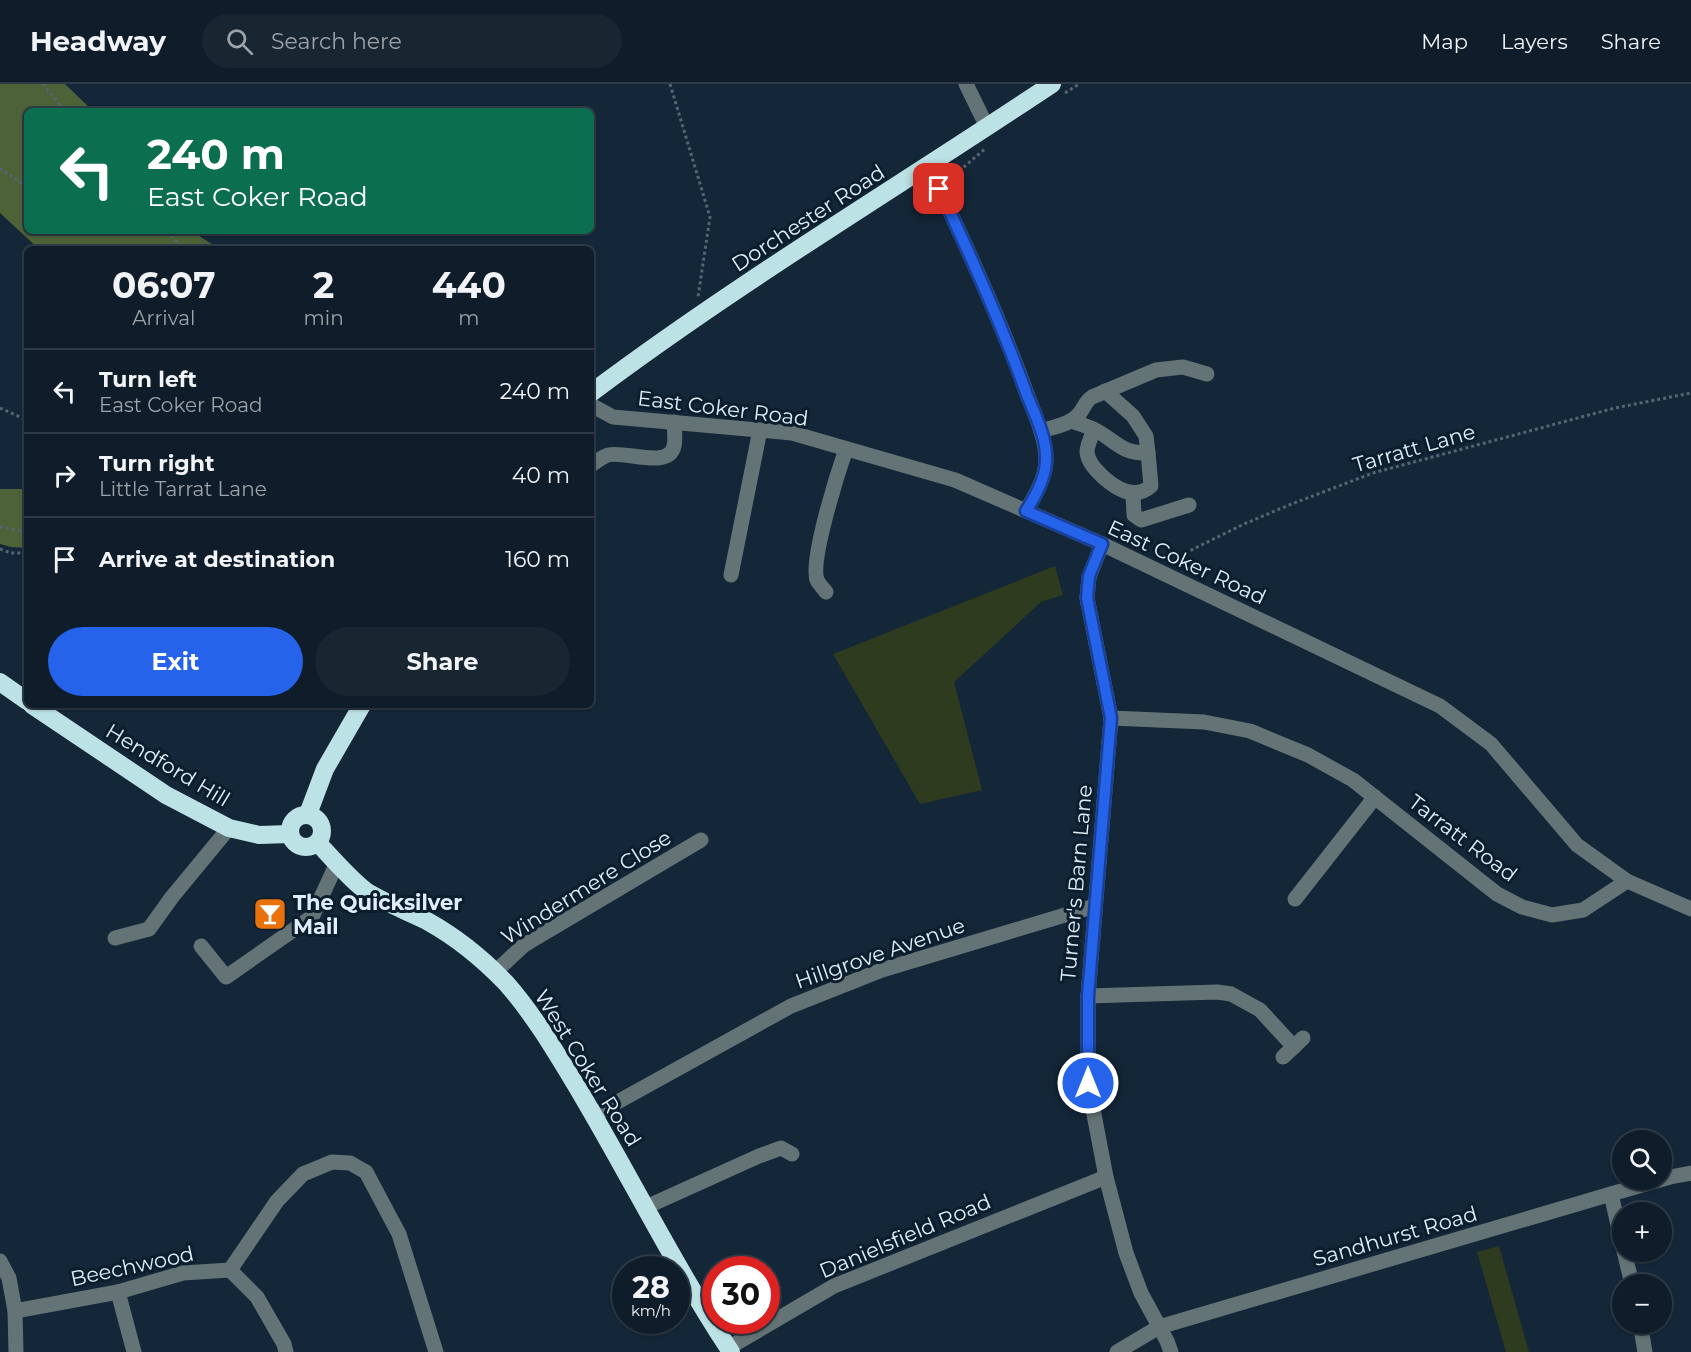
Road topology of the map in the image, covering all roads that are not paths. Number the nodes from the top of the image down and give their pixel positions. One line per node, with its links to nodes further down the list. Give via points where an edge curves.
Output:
1 (966, 84): 3 (street)
2 (1052, 84): 3 (highway, Dorchester Road)
3 (987, 127): 4 (highway, Dorchester Road)
4 (928, 166): 6 (highway, Dorchester Road, via 652,348); 13 (street, via 978,272)
5 (1207, 374): 7 (street, via 1183,367 1156,370)
6 (594, 391)
7 (1105, 391): 9 (street, via 1086,401); 15 (street, via 1133,416 1146,436)
8 (594, 407): 10 (street, East Coker Road, via 613,417)
9 (1071, 421): 12 (street); 13 (street)
10 (674, 422): 11 (street, East Coker Road); 16 (street, via 674,447 665,457 619,454)
11 (760, 430): 14 (street, East Coker Road, via 792,433); 21 (street)
12 (1094, 430): 15 (street, via 1124,450); 17 (street, via 1087,450 1093,467 1114,488)
13 (1041, 432): 19 (street, via 1046,462)
14 (846, 449): 19 (street, East Coker Road, via 955,480); 22 (street, via 830,496 816,567 817,580)
15 (1148, 453): 17 (street, via 1151,486)
16 (594, 463)
17 (1133, 493): 18 (street, via 1134,515 1141,520)
18 (1189, 505)
19 (1026, 511): 20 (street, East Coker Road)
20 (1102, 544): 27 (street, Turner's Barn Lane, via 1089,576 1087,598); 35 (street, East Coker Road, via 1440,706 1491,744 1576,845)
21 (731, 575)
22 (826, 592)
23 (0, 682): 24 (highway)
24 (24, 699)
25 (36, 708): 30 (highway, Hendford Hill, via 166,795)
26 (360, 708): 29 (highway, via 325,769)
27 (1111, 718): 28 (street, Tarratt Road, via 1204,722 1250,731 1308,755); 37 (street, Turner's Barn Lane)
28 (1375, 797): 35 (street, Tarratt Road, via 1497,894 1522,907 1552,915 1583,910); 36 (street, Tarratt Road)
29 (308, 814): 31 (highway, via 294,820); 33 (highway, via 322,828)
30 (229, 828): 31 (highway, Hendford Hill, via 259,835); 39 (street, via 149,929)
31 (290, 834): 33 (highway, via 302,846)
32 (701, 840): 41 (street, Windermere Close, via 529,942)
33 (318, 843): 34 (highway, West Coker Road)
34 (337, 863): 40 (street, via 312,917 226,977); 41 (highway, West Coker Road, via 365,890 453,937)
35 (1627, 881): 38 (street, East Coker Road)
36 (1295, 899)
37 (1095, 906): 42 (street, Turner's Barn Lane); 44 (street, Hillgrove Avenue, via 882,970 791,1006)
38 (1691, 909)
39 (115, 938)
40 (201, 946)
41 (495, 972): 44 (highway, West Coker Road, via 541,1029)
42 (1088, 996): 43 (street, via 1232,994 1260,1010); 47 (street, Turner's Barn Lane, via 1088,1083)
43 (1293, 1047)
44 (594, 1115): 50 (highway, West Coker Road)
45 (792, 1155): 50 (street, via 781,1148)
46 (1691, 1173): 48 (street, Sandhurst Road)
47 (1106, 1177): 55 (street, Turner's Barn Lane, via 1126,1253); 57 (street, Danielsfield Road, via 834,1286)
48 (1611, 1194): 49 (street); 55 (street, Sandhurst Road)
49 (1613, 1202)
50 (646, 1207): 57 (highway, West Coker Road)
51 (0, 1261): 54 (street, via 9,1278)
52 (230, 1270): 53 (street, Beechwood, via 183,1273); 60 (street, via 257,1297); 61 (street, via 277,1201 303,1174 332,1162 350,1163 366,1172 399,1234)
53 (118, 1293): 54 (street, Beechwood); 59 (street)
54 (15, 1311): 58 (street)
55 (1159, 1327): 62 (street, Sandhurst Road); 63 (street, Turner's Barn Lane)
56 (1642, 1334): 64 (street)
57 (729, 1350)
58 (16, 1352)
59 (134, 1352)
60 (286, 1352)
61 (436, 1352)
62 (1117, 1352)
63 (1171, 1352)
64 (1645, 1352)

